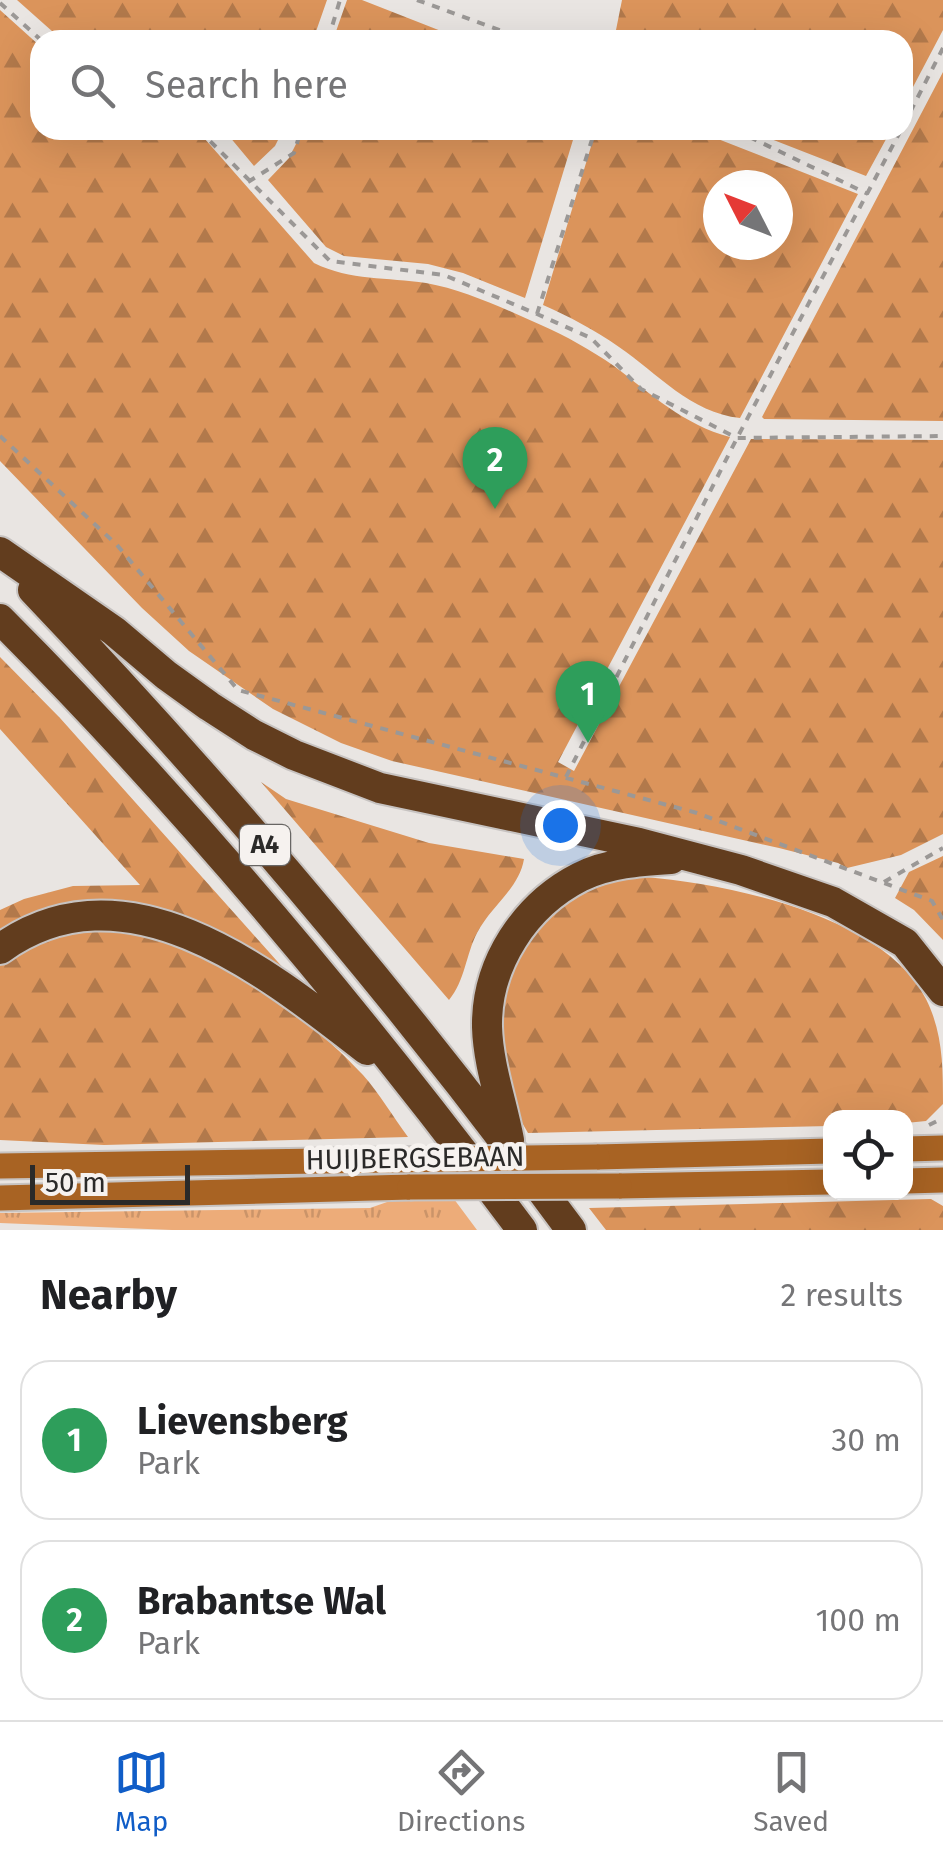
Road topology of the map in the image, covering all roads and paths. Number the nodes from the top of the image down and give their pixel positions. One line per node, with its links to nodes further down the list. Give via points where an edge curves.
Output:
1 (340, 0): 5 (path)
2 (417, 0): 6 (path)
3 (0, 3): 4 (path)
4 (30, 30)
5 (331, 30)
6 (500, 30)
7 (943, 48): 8 (path)
8 (913, 107)
9 (208, 140): 14 (path)
10 (298, 140): 14 (path, via 294,153)
11 (592, 140): 16 (path)
12 (756, 140): 15 (path)
13 (896, 140): 15 (path)
14 (248, 182): 16 (path, via 330,262 444,276)
15 (868, 194): 19 (path)
16 (537, 314): 19 (path, via 592,338 641,389)
17 (0, 436): 22 (path, via 117,546 238,690)
18 (943, 436): 19 (path)
19 (738, 438): 22 (path)
20 (0, 554): 24 (highway, A4, via 209,706 294,755 380,788); 32 (highway, A4, via 299,884)
21 (0, 619): 29 (highway, A4, via 317,969)
22 (566, 777): 25 (path, via 697,813)
23 (943, 848): 25 (path)
24 (684, 858): 28 (highway, A4, via 741,870 857,913 905,943); 32 (highway, A4, via 620,864 581,876 525,920 511,941 492,986 487,1031)
25 (884, 882): 26 (path, via 932,900)
26 (943, 920)
27 (0, 949): 29 (highway, A4, via 48,923 106,916 156,922 257,968)
28 (943, 991)
29 (409, 1084): 39 (highway, A4)
30 (943, 1148): 31 (main road)
31 (913, 1149)
32 (512, 1150): 40 (highway, A4)
33 (823, 1151): 34 (main road, HUIJBERGSEBAAN, bridge)
34 (0, 1166)
35 (943, 1180): 36 (main road)
36 (913, 1181)
37 (823, 1182): 38 (main road, HUIJBERGSEBAAN, bridge)
38 (0, 1198)
39 (522, 1230)
40 (570, 1230)

